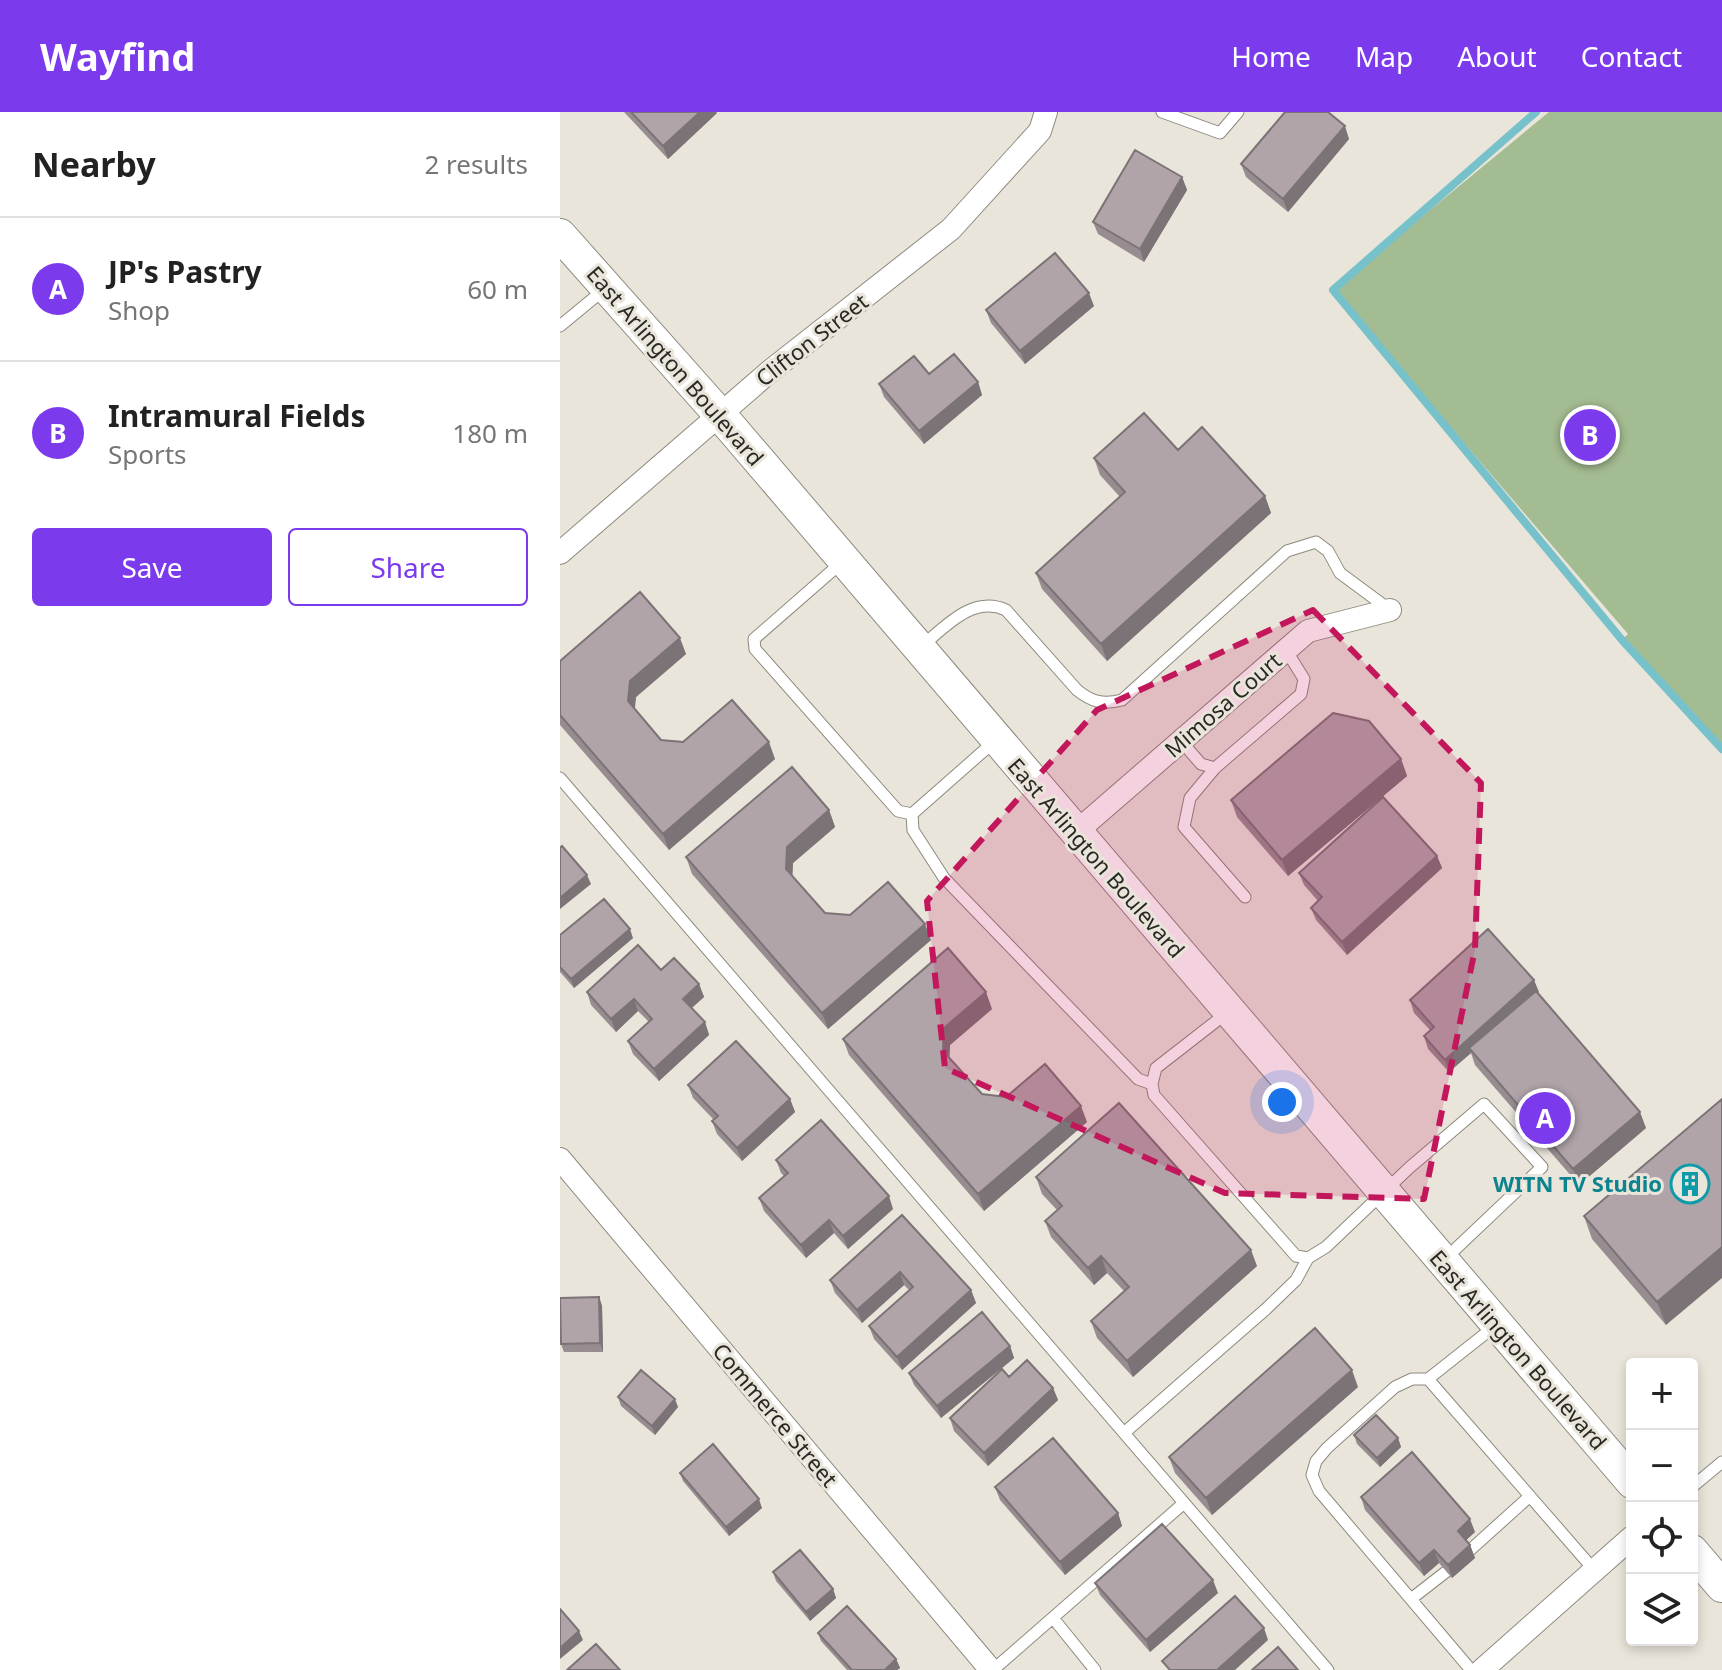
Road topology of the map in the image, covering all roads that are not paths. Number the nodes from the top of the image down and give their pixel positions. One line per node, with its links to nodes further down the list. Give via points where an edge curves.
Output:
1 (1046, 112): 7 (street, Clifton Street, via 1040,131 951,229)
2 (1162, 112): 3 (lane, via 1220,133)
3 (1238, 112)
4 (560, 235): 5 (main road, East Arlington Boulevard)
5 (607, 288): 6 (lane); 7 (main road, East Arlington Boulevard)
6 (560, 326)
7 (721, 416): 8 (street, Clifton Street); 9 (main road, East Arlington Boulevard)
8 (561, 550)
9 (843, 560): 11 (main road, East Arlington Boulevard); 17 (lane, via 754,639 755,649 898,811)
10 (1390, 610): 11 (lane, via 1340,573 1316,542 1287,551 1122,700 1089,700 1006,610 991,603 975,606); 12 (street, Mimosa Court, via 1308,631)
11 (918, 649): 13 (main road, East Arlington Boulevard)
12 (1286, 650): 14 (street, Mimosa Court); 15 (lane, via 1304,679 1301,694)
13 (996, 740): 17 (lane); 18 (main road, East Arlington Boulevard)
14 (1181, 741): 15 (lane, via 1201,764); 18 (street, Mimosa Court)
15 (1215, 768): 19 (lane, via 1190,798 1184,827)
16 (560, 778): 28 (lane)
17 (912, 814): 21 (lane, via 913,830 944,878 1138,1079)
18 (1075, 833): 20 (main road, East Arlington Boulevard)
19 (1245, 897)
20 (1228, 1012): 21 (lane, via 1156,1068); 23 (main road, East Arlington Boulevard)
21 (1152, 1084): 24 (lane, via 1154,1095 1296,1256)
22 (560, 1159): 42 (street, Commerce Street)
23 (1383, 1192): 24 (lane); 25 (main road, East Arlington Boulevard); 25 (lane, via 1484,1104 1542,1167)
24 (1308, 1258): 28 (lane, via 1296,1280 1266,1309)
25 (1442, 1261): 26 (main road, East Arlington Boulevard)
26 (1497, 1325): 27 (lane); 30 (main road, East Arlington Boulevard)
27 (1428, 1379): 32 (lane); 40 (lane, via 1395,1387 1327,1448 1312,1475 1319,1491)
28 (1124, 1433): 33 (lane)
29 (1722, 1462): 31 (lane)
30 (1626, 1475)
31 (1698, 1482)
32 (1530, 1496): 35 (lane); 38 (lane)
33 (1184, 1503): 41 (lane); 44 (lane)
34 (1626, 1543): 38 (street)
35 (1469, 1551)
36 (1698, 1558): 39 (main road)
37 (1447, 1571): 40 (lane)
38 (1595, 1571): 46 (street)
39 (1722, 1586)
40 (1411, 1599): 45 (lane)
41 (1053, 1618): 42 (lane); 43 (lane)
42 (992, 1670)
43 (1095, 1670)
44 (1328, 1670)
45 (1471, 1670)
46 (1482, 1670)

